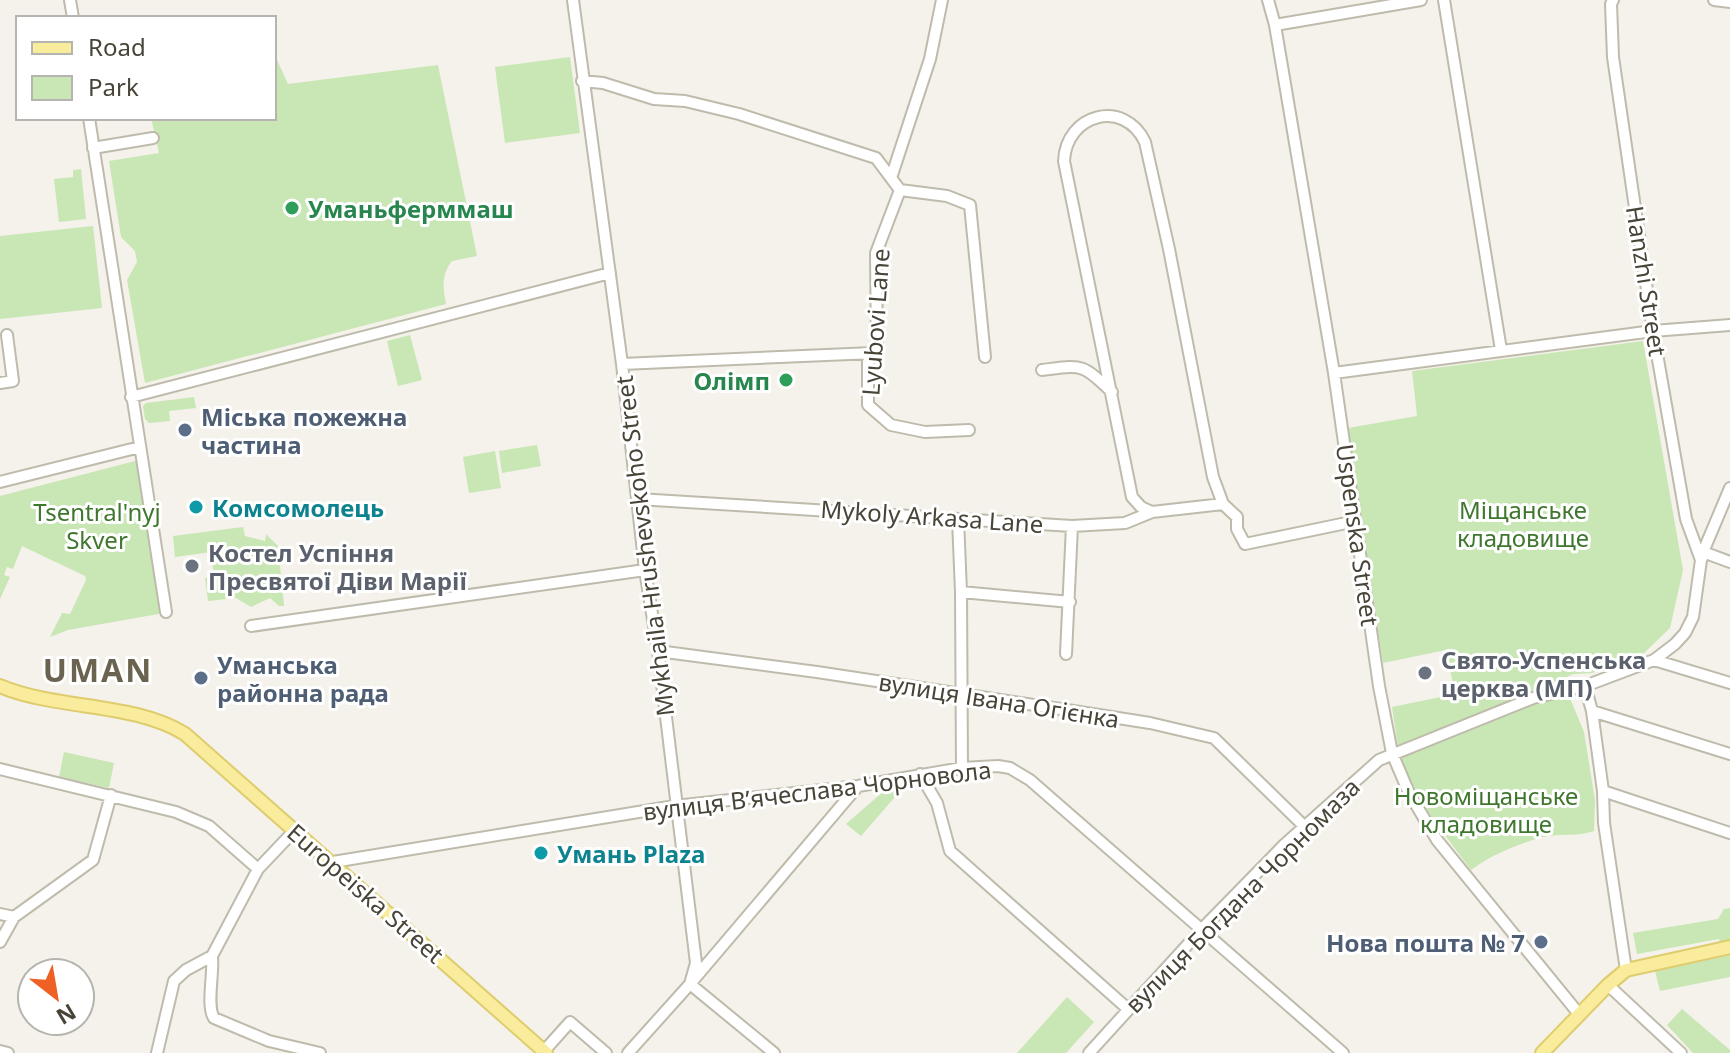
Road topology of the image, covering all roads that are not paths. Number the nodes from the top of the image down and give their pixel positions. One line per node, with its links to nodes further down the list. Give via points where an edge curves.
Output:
1 (573, 0): 11 (street, Mykhaila Hrushevskoho Street)
2 (942, 0): 15 (street, via 930,59)
3 (1268, 0): 10 (street, Uspenska Street)
4 (1421, 0): 9 (street)
5 (1444, 0): 21 (street)
6 (1714, 0): 8 (street)
7 (1611, 1): 19 (street, Hanzhi Street, via 1613,57)
8 (1730, 2)
9 (1388, 3): 10 (street)
10 (1275, 25): 26 (street, Uspenska Street)
11 (582, 81): 15 (street, via 739,114 876,158); 17 (street, Mykhaila Hrushevskoho Street)
12 (89, 120): 14 (street)
13 (153, 138): 14 (street)
14 (93, 148): 29 (street)
15 (891, 178): 16 (street)
16 (900, 190): 22 (street, Lyubovi Lane, via 876,253); 23 (street, via 970,205)
17 (610, 273): 24 (street, Mykhaila Hrushevskoho Street); 29 (street)
18 (1730, 325): 19 (street)
19 (1653, 331): 21 (street); 40 (street, Hanzhi Street, via 1686,519)
20 (7, 335): 27 (street, via 13,381)
21 (1501, 350): 26 (street)
22 (873, 353): 24 (street); 30 (street, Lyubovi Lane, via 868,362 868,405 891,425 925,432)
23 (985, 357)
24 (622, 364): 34 (street, Mykhaila Hrushevskoho Street)
25 (1042, 370): 28 (street, via 1082,367)
26 (1334, 373): 38 (street, Uspenska Street)
27 (0, 383)
28 (1112, 392): 35 (street, via 1064,161 1076,129 1100,117 1124,119 1145,142 1213,477); 36 (street, via 1132,497)
29 (131, 397): 31 (street)
30 (969, 430)
31 (140, 447): 32 (street); 45 (street)
32 (0, 482)
33 (1730, 488): 40 (street)
34 (638, 499): 37 (street, Mykoly Arkasa Lane); 42 (street, Mykhaila Hrushevskoho Street)
35 (1223, 504): 36 (street, Mykoly Arkasa Lane); 38 (street, via 1237,517 1245,544)
36 (1152, 512): 39 (street, Mykoly Arkasa Lane, via 1125,523)
37 (958, 519): 39 (street, Mykoly Arkasa Lane); 43 (street)
38 (1356, 521): 55 (street, Uspenska Street)
39 (1072, 526): 44 (street)
40 (1702, 556): 41 (street); 49 (street, via 1693,617 1685,633)
41 (1730, 562)
42 (645, 570): 46 (street); 47 (street, Mykhaila Hrushevskoho Street)
43 (961, 592): 44 (street); 53 (street)
44 (1070, 602): 48 (street)
45 (166, 612)
46 (251, 626)
47 (658, 651): 53 (street, вулиця Івана Огієнка); 63 (street, Mykhaila Hrushevskoho Street)
48 (1066, 654)
49 (1654, 660): 50 (street); 52 (street, вулиця Богдана Чорномаза)
50 (1730, 683)
51 (0, 686): 65 (main road, Europeiska Street, via 35,698 158,721 185,734)
52 (1585, 686): 54 (street); 55 (street, вулиця Богдана Чорномаза, via 1533,698)
53 (963, 694): 57 (street); 64 (street, вулиця Івана Огієнка, via 1214,738)
54 (1592, 711): 56 (street); 61 (street)
55 (1392, 753): 64 (street, вулиця Богдана Чорномаза, via 1366,769); 79 (street, Uspenska Street, via 1437,840)
56 (1730, 754)
57 (962, 768): 59 (street, вулиця В’ячеслава Чорновола); 71 (street, вулиця В’ячеслава Чорновола, via 998,766 1019,772)
58 (0, 769): 62 (street)
59 (920, 774): 60 (street, вулиця В’ячеслава Чорновола); 78 (street, via 937,803 950,851)
60 (858, 786): 63 (street, вулиця В’ячеслава Чорновола); 76 (street)
61 (1603, 791): 66 (street); 75 (street)
62 (111, 795): 68 (street, via 199,821); 70 (street, via 93,860)
63 (675, 806): 67 (street, вулиця В’ячеслава Чорновола); 76 (street, Mykhaila Hrushevskoho Street, via 696,963)
64 (1304, 826): 71 (street, вулиця Богдана Чорномаза)
65 (295, 830): 67 (main road, Europeiska Street); 68 (street)
66 (1730, 833)
67 (333, 862): 81 (main road, Europeiska Street)
68 (258, 869): 74 (street)
69 (0, 914): 70 (street)
70 (14, 917): 72 (street)
71 (1201, 930): 78 (street, вулиця Богдана Чорномаза); 89 (street, вулиця В’ячеслава Чорновола)
72 (0, 942)
73 (1730, 947): 75 (main road)
74 (212, 956): 83 (street, via 174,981); 84 (street, via 214,1018 269,1041)
75 (1626, 970): 77 (main road)
76 (690, 984): 86 (street); 87 (street)
77 (1608, 985): 79 (main road); 91 (street)
78 (1128, 1009): 88 (street, вулиця Богдана Чорномаза)
79 (1579, 1014): 90 (main road)
80 (0, 1051): 82 (street)
81 (545, 1052): 85 (street, via 570,1022)
82 (8, 1053)
83 (157, 1053)
84 (320, 1053)
85 (606, 1053)
86 (628, 1053)
87 (774, 1053)
88 (1089, 1053)
89 (1343, 1053)
90 (1542, 1053)
91 (1681, 1053)

